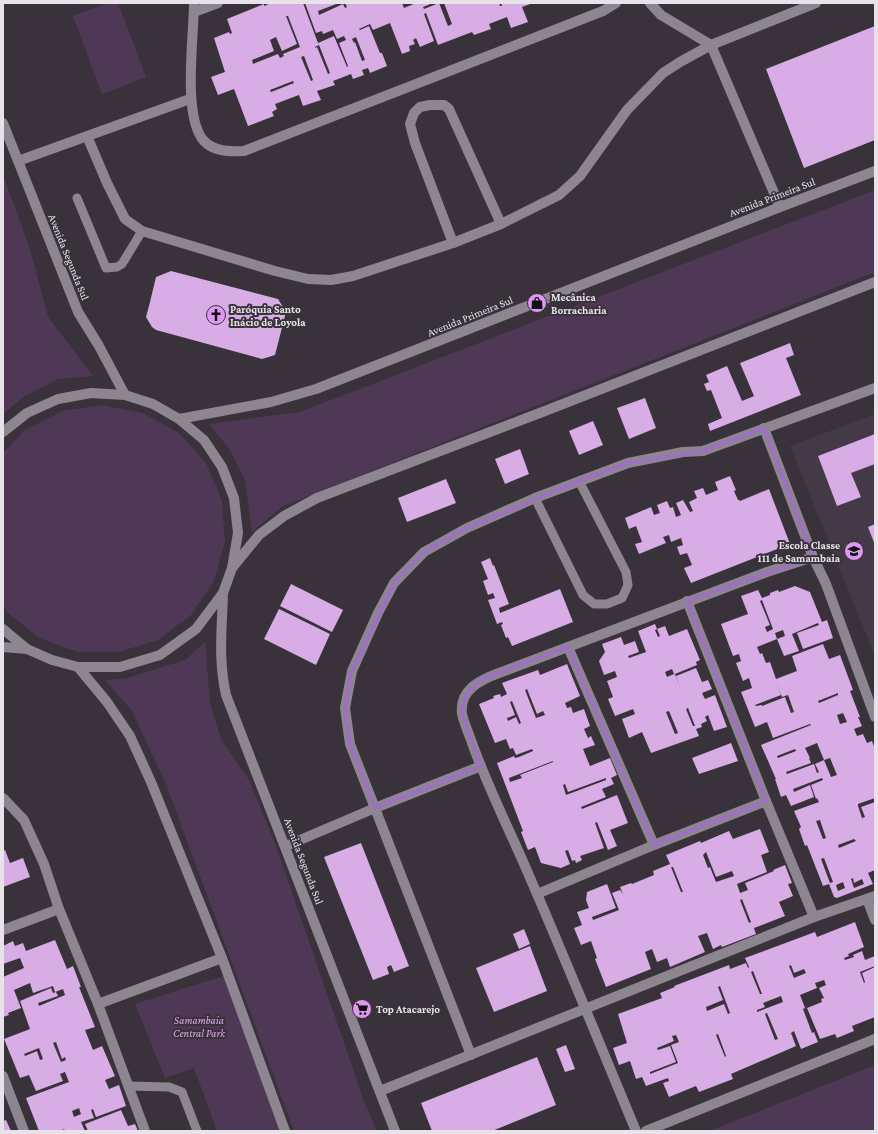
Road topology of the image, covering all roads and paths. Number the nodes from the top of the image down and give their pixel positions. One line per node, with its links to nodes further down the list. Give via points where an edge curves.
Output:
1 (218, 3): 5 (street)
2 (616, 3): 7 (street, via 604,11 244,151 221,150 205,142 194,122)
3 (650, 3): 6 (street, via 661,15)
4 (816, 3): 6 (street)
5 (194, 8): 7 (street)
6 (711, 45): 13 (street); 14 (street, via 663,73 649,86 627,110 580,176 559,195)
7 (190, 99): 9 (street)
8 (3, 123): 10 (street, Avenida Segunda Sul)
9 (87, 136): 10 (street); 15 (street, via 125,219)
10 (18, 160): 19 (street, Avenida Segunda Sul, via 78,312)
11 (875, 171): 13 (street, Avenida Primeira Sul)
12 (77, 198): 15 (lane, via 106,268 122,264)
13 (780, 206): 20 (street, Avenida Primeira Sul, via 316,389 271,402)
14 (501, 224): 16 (street); 16 (street, via 449,109 444,105 420,107 414,113 410,124)
15 (142, 232): 16 (street, via 275,271 308,279 331,280 353,276)
16 (453, 243)
17 (875, 282): 26 (street, via 317,498 284,516 259,535)
18 (875, 388): 21 (street)
19 (124, 395): 20 (street, via 153,404); 22 (street, via 91,393 58,399 27,413)
20 (180, 419): 26 (street, via 204,440 222,468 234,498 238,533)
21 (764, 428): 23 (street, via 702,451 683,452 628,463); 25 (street)
22 (3, 432)
23 (579, 481): 24 (street); 24 (lane, via 626,572 628,585 622,598 607,604 594,604 583,595)
24 (535, 498): 38 (street, via 467,528 424,552 394,583 378,613 352,671 345,708 350,744)
25 (813, 557): 28 (street); 34 (street, via 826,584)
26 (232, 568): 27 (street)
27 (223, 593): 33 (street, via 196,629 160,655 120,667); 40 (street, Avenida Segunda Sul, via 220,658 226,695)
28 (687, 601): 31 (street); 37 (street)
29 (3, 629): 32 (street)
30 (3, 647): 32 (street)
31 (568, 647): 35 (street, via 482,679 466,694 462,714); 39 (street)
32 (27, 649): 33 (street, via 52,660)
33 (78, 667): 47 (street, via 107,702 130,736)
34 (875, 717)
35 (481, 766): 38 (street); 41 (street)
36 (3, 798): 43 (street, via 24,820 44,864)
37 (766, 801): 39 (street); 44 (street)
38 (375, 808): 40 (street); 51 (street)
39 (654, 845): 41 (street)
40 (286, 846): 54 (street, Avenida Segunda Sul)
41 (537, 894): 49 (street)
42 (871, 898): 44 (street); 45 (street)
43 (60, 909): 46 (street); 48 (street)
44 (814, 918): 49 (street)
45 (875, 920)
46 (3, 930)
47 (222, 958): 48 (street); 58 (street)
48 (98, 1004): 53 (street)
49 (585, 1009): 51 (street); 60 (street)
50 (875, 1039): 61 (street)
51 (471, 1055): 54 (street)
52 (3, 1076): 55 (street)
53 (128, 1086): 56 (street); 57 (lane, via 169,1087 182,1092)
54 (380, 1091): 59 (street, Avenida Segunda Sul)
55 (24, 1131)
56 (144, 1131)
57 (197, 1131)
58 (285, 1131)
59 (395, 1131)
60 (636, 1131)
61 (646, 1131)

